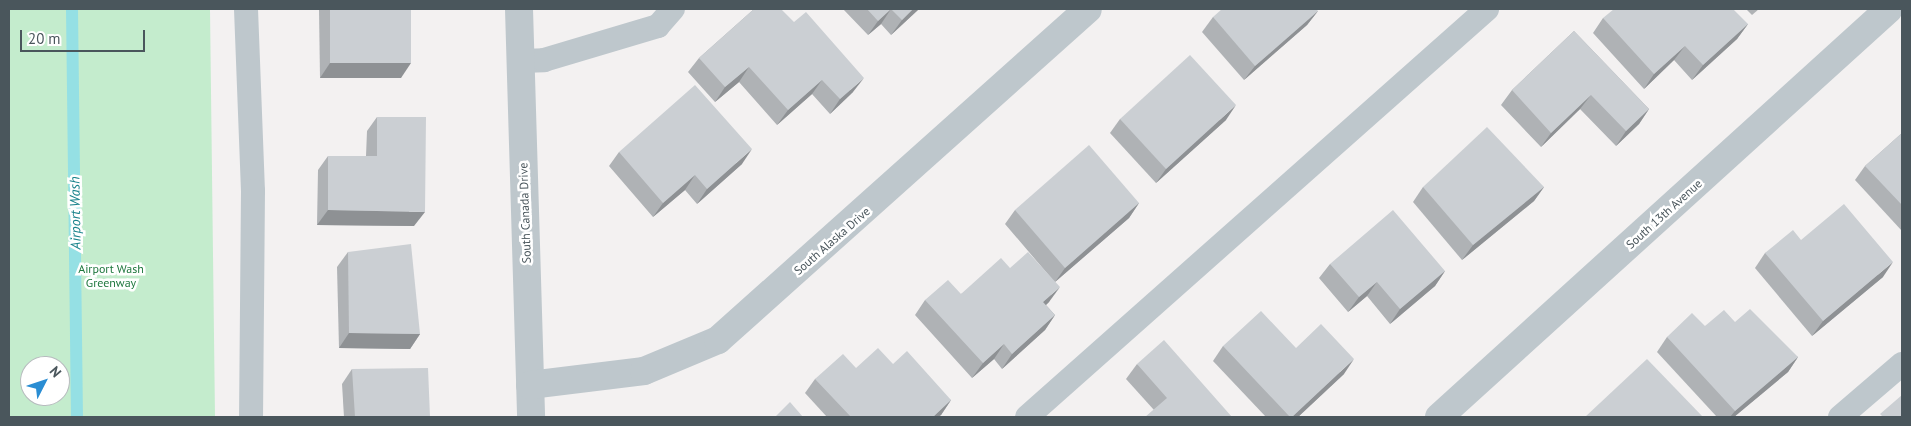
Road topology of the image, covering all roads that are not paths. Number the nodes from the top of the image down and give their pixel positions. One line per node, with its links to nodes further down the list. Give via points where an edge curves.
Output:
1 (246, 9): 10 (lane, via 253,191)
2 (519, 9): 7 (street, South Canada Drive)
3 (673, 9): 7 (lane, via 658,26 544,60)
4 (1088, 9): 9 (street, South Alaska Drive, via 718,340 644,371)
5 (1487, 9): 12 (lane)
6 (1889, 9): 13 (street, South 13th Avenue)
7 (521, 61): 9 (street, South Canada Drive)
8 (1902, 364): 14 (lane)
9 (530, 385): 11 (street, South Canada Drive)
10 (251, 417)
11 (531, 417)
12 (1027, 417)
13 (1439, 417)
14 (1840, 417)

